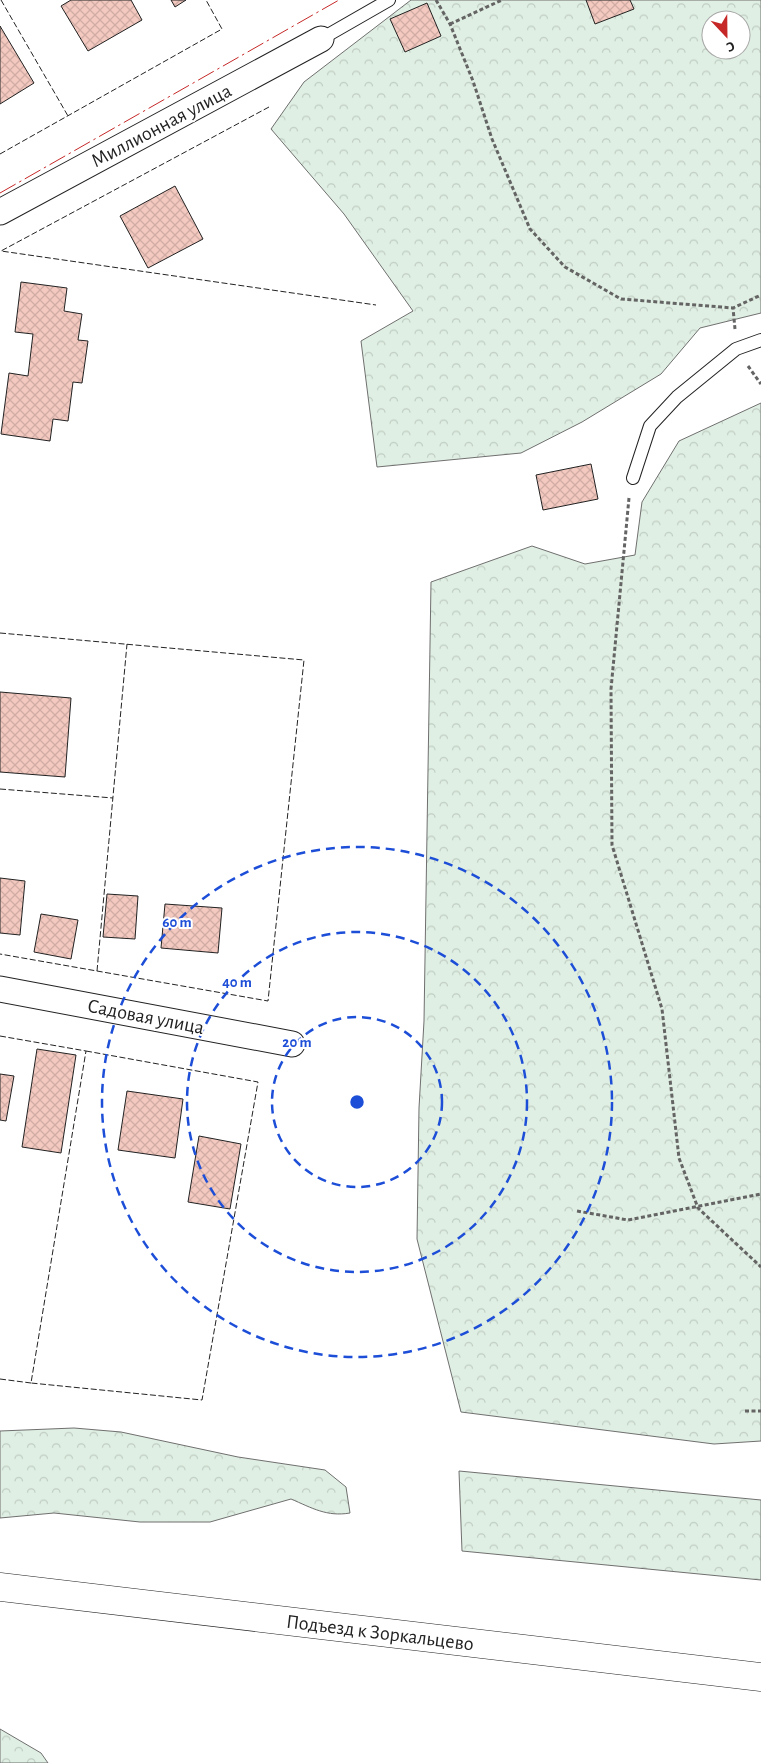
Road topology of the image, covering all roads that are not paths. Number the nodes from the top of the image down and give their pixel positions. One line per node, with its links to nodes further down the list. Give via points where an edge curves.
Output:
1 (388, 0): 2 (lane)
2 (321, 39): 3 (street, Миллионная улица)
3 (0, 212)
4 (761, 340): 5 (lane, via 736,350 677,397 650,426)
5 (634, 478)
6 (0, 989): 7 (street, Садовая улица)
7 (292, 1044)
8 (0, 1587): 9 (street, Подъезд к Зоркальцево)
9 (761, 1677)

